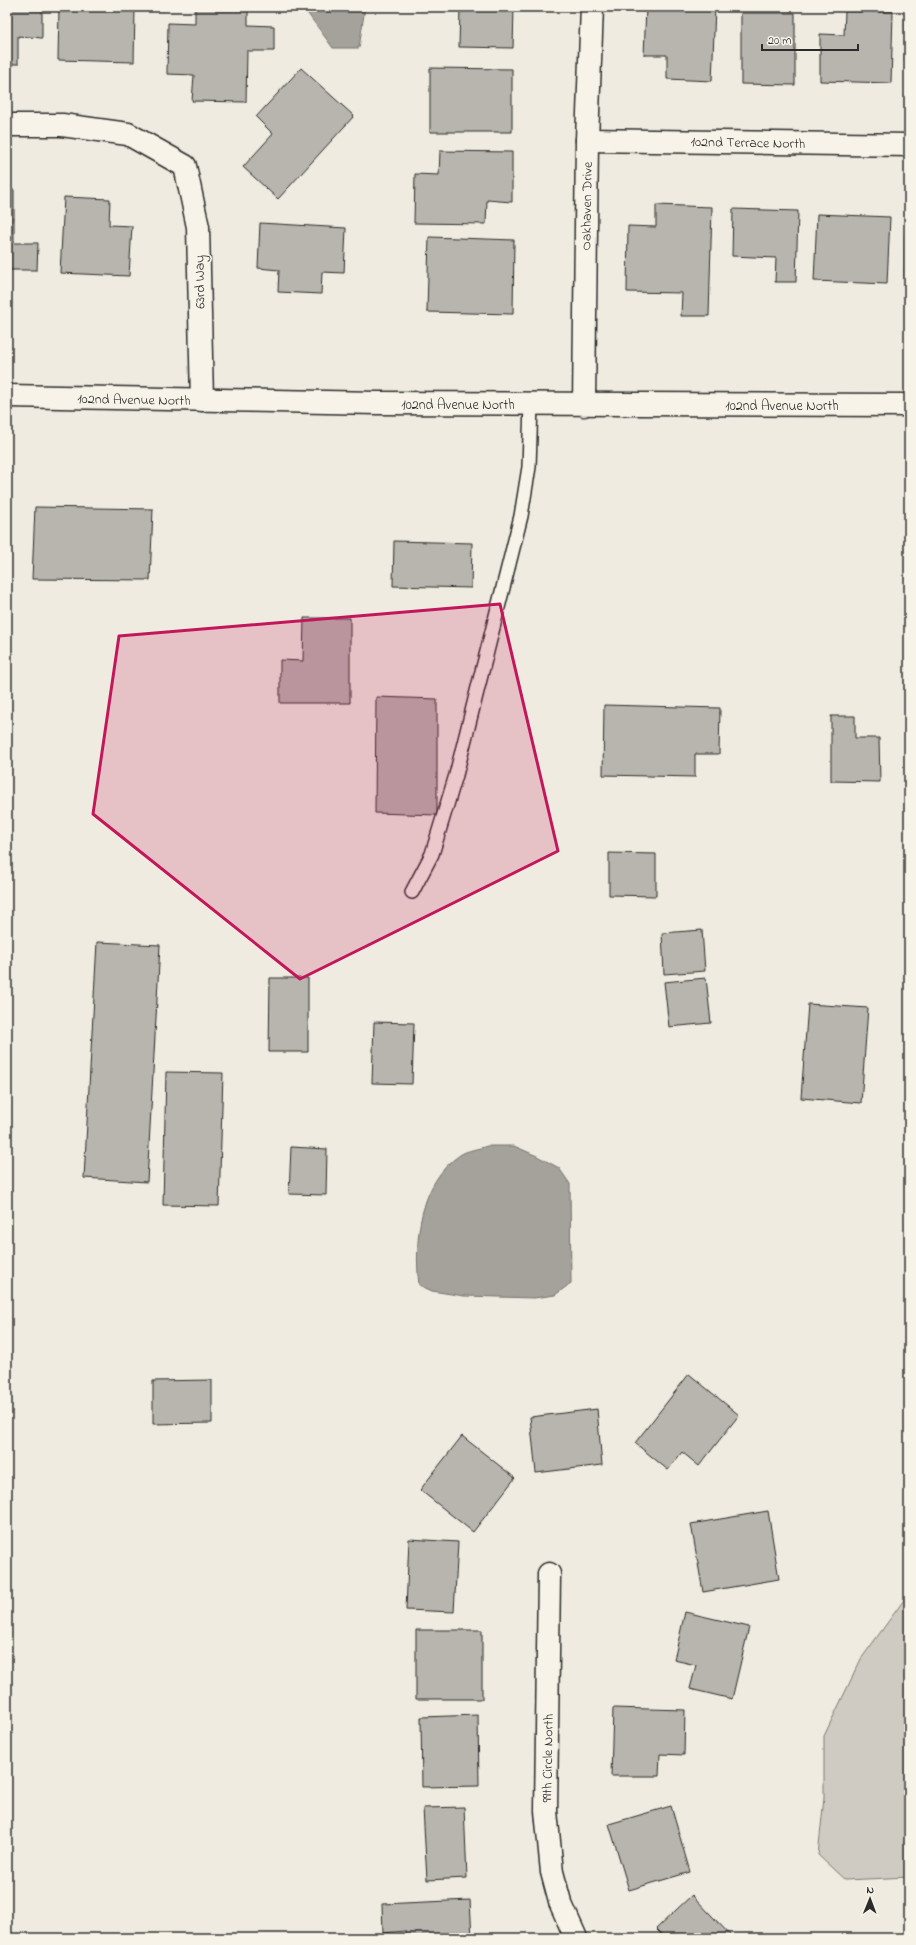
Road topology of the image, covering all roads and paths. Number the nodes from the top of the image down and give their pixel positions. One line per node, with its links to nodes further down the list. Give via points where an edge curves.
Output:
1 (592, 7): 3 (street, Oakhaven Drive)
2 (7, 125): 6 (street, 63rd Way, via 62,125 128,134 185,166 198,227)
3 (587, 140): 4 (street, 102nd Terrace North); 8 (street, Oakhaven Drive)
4 (909, 145)
5 (7, 396): 6 (street, 102nd Avenue North)
6 (202, 400): 7 (street, 102nd Avenue North)
7 (531, 404): 8 (street, 102nd Avenue North); 10 (lane, via 529,467 521,516 456,775 432,854)
8 (584, 405): 9 (street, 102nd Avenue North)
9 (909, 405)
10 (412, 892)
11 (550, 1574): 12 (street, 99th Circle North, via 546,1811 552,1872 560,1902)
12 (576, 1938)

